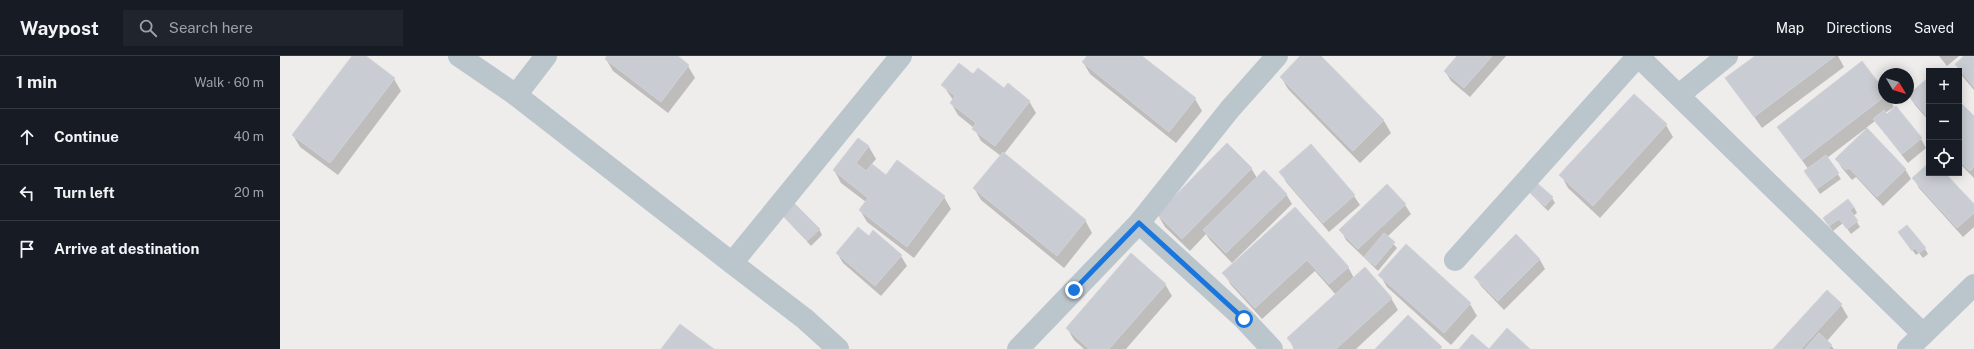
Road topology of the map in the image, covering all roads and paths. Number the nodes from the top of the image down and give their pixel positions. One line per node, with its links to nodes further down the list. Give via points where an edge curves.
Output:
1 (459, 56): 7 (street)
2 (546, 56): 7 (street)
3 (901, 56): 11 (street)
4 (1277, 56): 9 (street, via 1230,109)
5 (1638, 56): 8 (street); 10 (street)
6 (1726, 56): 8 (street)
7 (516, 95): 11 (street)
8 (1680, 95): 13 (street)
9 (1139, 223): 15 (street); 16 (street, via 1244,319)
10 (1455, 260)
11 (732, 263): 14 (street, via 805,319)
12 (1974, 285): 13 (street)
13 (1923, 334): 17 (street)
14 (838, 349)
15 (1018, 349)
16 (1272, 349)
17 (1908, 349)

